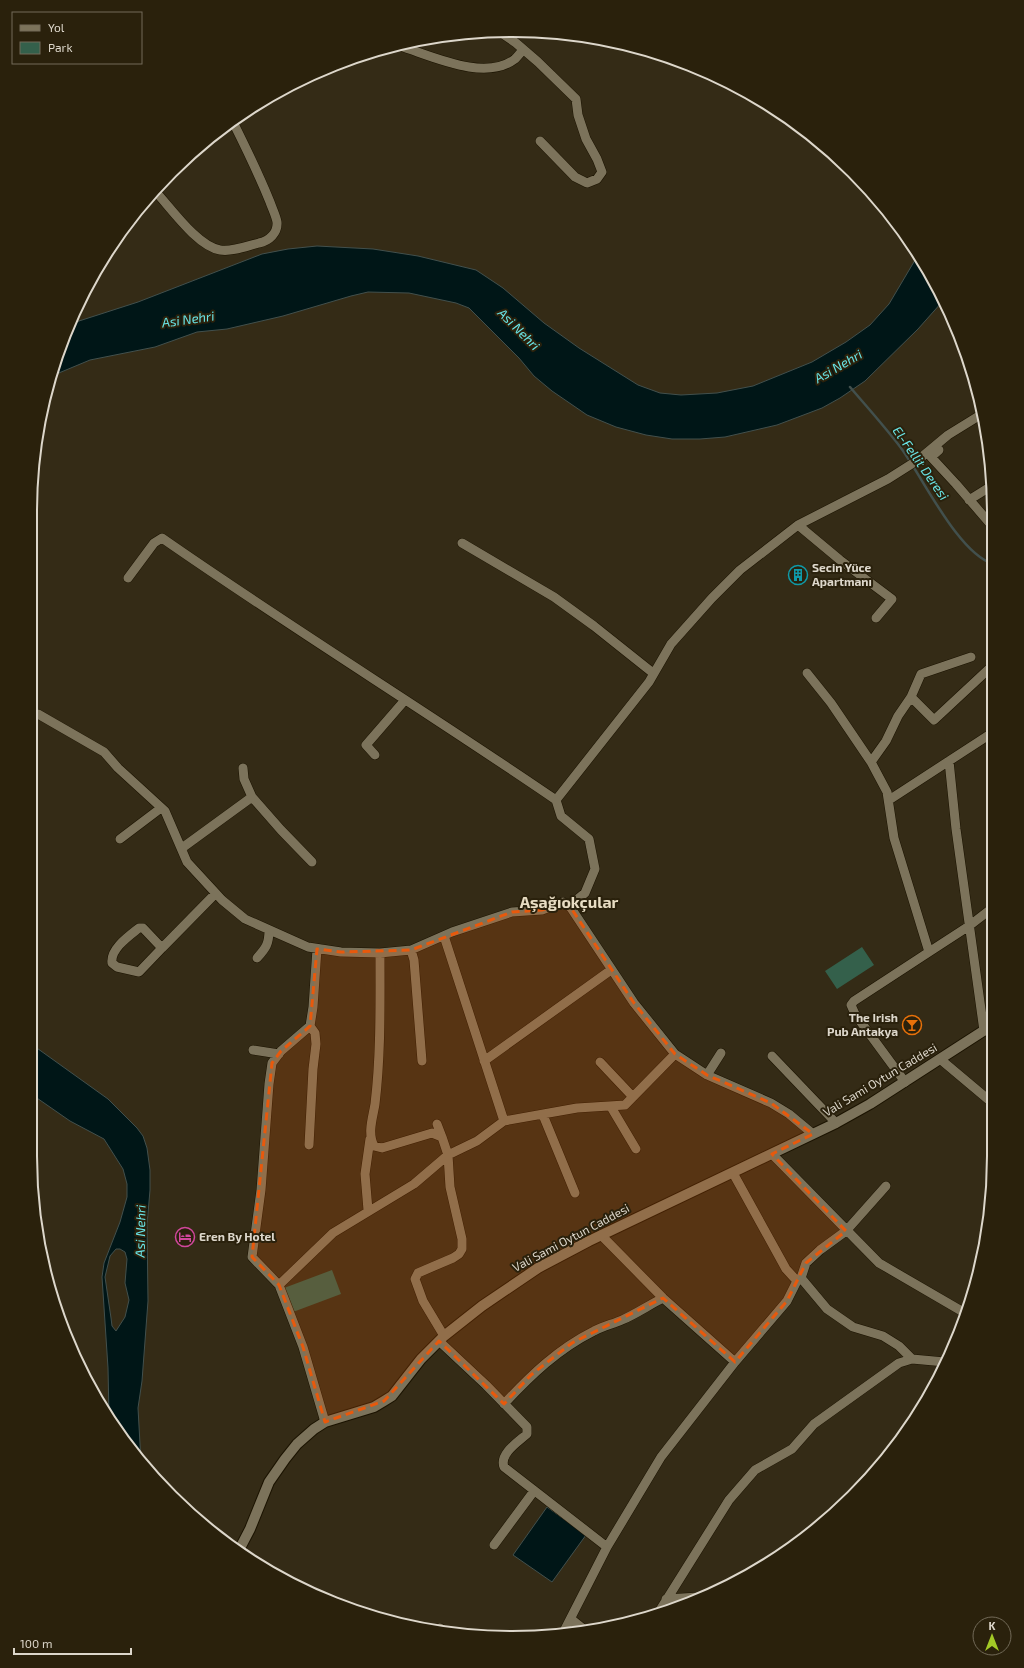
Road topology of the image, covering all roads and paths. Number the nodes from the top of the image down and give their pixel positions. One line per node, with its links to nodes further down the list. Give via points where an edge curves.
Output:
1 (507, 37): 3 (street)
2 (408, 49): 3 (street, via 457,64 486,69 505,64)
3 (523, 50): 5 (street, via 576,98 578,115 586,139 602,172 597,179 587,183 575,178)
4 (235, 126): 6 (street, via 277,221 273,236 262,243 221,250 210,246 194,234)
5 (540, 141)
6 (159, 195)
7 (977, 417): 9 (street, via 948,435)
8 (979, 423): 9 (street)
9 (929, 455): 11 (street); 13 (street, via 888,480)
10 (986, 489): 11 (street)
11 (969, 500): 12 (street)
12 (987, 520)
13 (798, 525): 16 (street, via 892,599); 19 (street, via 740,570 712,598 671,644)
14 (462, 543): 19 (street, via 554,597)
15 (128, 578): 22 (street, via 154,543 162,538)
16 (876, 618)
17 (971, 657): 21 (street, via 921,674)
18 (987, 671): 21 (street, via 934,720)
19 (653, 673): 30 (street, via 649,682)
20 (807, 673): 27 (street)
21 (912, 697): 27 (street)
22 (405, 700): 25 (street, via 366,745); 30 (street)
23 (37, 714): 32 (street, via 104,752)
24 (987, 736): 26 (street)
25 (375, 755)
26 (949, 761): 31 (street); 39 (street)
27 (872, 762): 31 (street)
28 (243, 768): 29 (street, via 244,779)
29 (252, 797): 34 (street); 35 (street)
30 (556, 800): 37 (street, via 561,816 589,839 596,869 585,893)
31 (888, 800): 46 (street, via 894,838)
32 (162, 808): 33 (street); 34 (street, via 166,811)
33 (120, 840)
34 (182, 848): 36 (street, via 187,862)
35 (312, 862)
36 (215, 894): 40 (street, via 245,919); 42 (street)
37 (569, 906): 41 (street, via 563,902 542,910 512,912); 48 (street)
38 (987, 912): 39 (street)
39 (969, 926): 46 (street); 50 (street)
40 (269, 930): 43 (street); 47 (street, via 269,941)
41 (444, 936): 44 (street); 58 (street)
42 (162, 948): 42 (street, via 143,928 139,928 113,953 112,963 117,967 139,972)
43 (317, 949): 45 (street); 49 (street)
44 (411, 950): 45 (street); 57 (street)
45 (380, 952): 71 (street, via 377,1067)
46 (929, 952): 61 (street, via 851,1005)
47 (257, 958)
48 (611, 970): 54 (street); 58 (street)
49 (310, 1026): 53 (street); 72 (street, via 316,1044 312,1069)
50 (987, 1029): 56 (street, Vali Sami Oytun Caddesi)
51 (253, 1050): 53 (street)
52 (721, 1053): 60 (street)
53 (279, 1054): 83 (street, via 272,1064 269,1084 261,1190 252,1257)
54 (675, 1054): 60 (street); 62 (street)
55 (772, 1056): 67 (street)
56 (940, 1059): 61 (street, Vali Sami Oytun Caddesi); 63 (street)
57 (422, 1061)
58 (484, 1061): 66 (street)
59 (600, 1062): 62 (street)
60 (707, 1075): 69 (street, via 771,1103)
61 (905, 1082): 67 (street, Vali Sami Oytun Caddesi)
62 (633, 1097): 64 (street, via 625,1105)
63 (987, 1098)
64 (611, 1107): 65 (street, via 577,1108); 73 (street)
65 (543, 1115): 66 (street); 78 (street)
66 (504, 1121): 75 (street, via 476,1141)
67 (836, 1123): 69 (street, Vali Sami Oytun Caddesi)
68 (438, 1124): 70 (street)
69 (813, 1134): 74 (street, Vali Sami Oytun Caddesi)
70 (442, 1137): 71 (street, via 432,1133 408,1136 382,1148 374,1146); 75 (street)
71 (370, 1139): 79 (street, via 365,1174)
72 (309, 1145)
73 (636, 1149)
74 (772, 1154): 76 (street, Vali Sami Oytun Caddesi); 80 (street)
75 (448, 1155): 79 (street, via 414,1184); 86 (street, via 450,1187 462,1249 453,1258 418,1273 415,1279)
76 (733, 1173): 81 (street, Vali Sami Oytun Caddesi); 82 (street, via 786,1269)
77 (886, 1186): 80 (street)
78 (575, 1193)
79 (368, 1210): 83 (street, via 332,1233)
80 (846, 1231): 82 (street, via 806,1263); 85 (street, via 879,1263)
81 (601, 1235): 84 (street); 86 (street, Vali Sami Oytun Caddesi, via 550,1261 510,1286)
82 (799, 1280): 87 (street, via 827,1309 853,1327 882,1336 899,1346); 88 (street, via 787,1301)
83 (279, 1285): 91 (street, via 303,1347)
84 (663, 1298): 88 (street); 90 (street, via 623,1320 595,1330 572,1344 531,1375)
85 (961, 1311)
86 (442, 1338): 90 (street); 91 (street, Vali Sami Oytun Caddesi, via 384,1401 374,1407)
87 (912, 1359): 89 (street); 97 (street, via 900,1363 814,1424 792,1449 755,1470 728,1500)
88 (735, 1362): 95 (street, via 661,1456)
89 (940, 1362)
90 (504, 1404): 92 (street, via 527,1426 527,1434 504,1456 502,1463)
91 (325, 1422): 94 (street, Vali Sami Oytun Caddesi, via 297,1444 269,1482)
92 (534, 1491): 93 (street); 95 (street)
93 (494, 1545)
94 (241, 1546)
95 (607, 1548): 99 (street)
96 (685, 1598): 97 (street)
97 (666, 1600): 98 (street)
98 (662, 1607)
99 (571, 1619): 100 (street); 101 (street)
100 (580, 1626)
101 (566, 1628)

